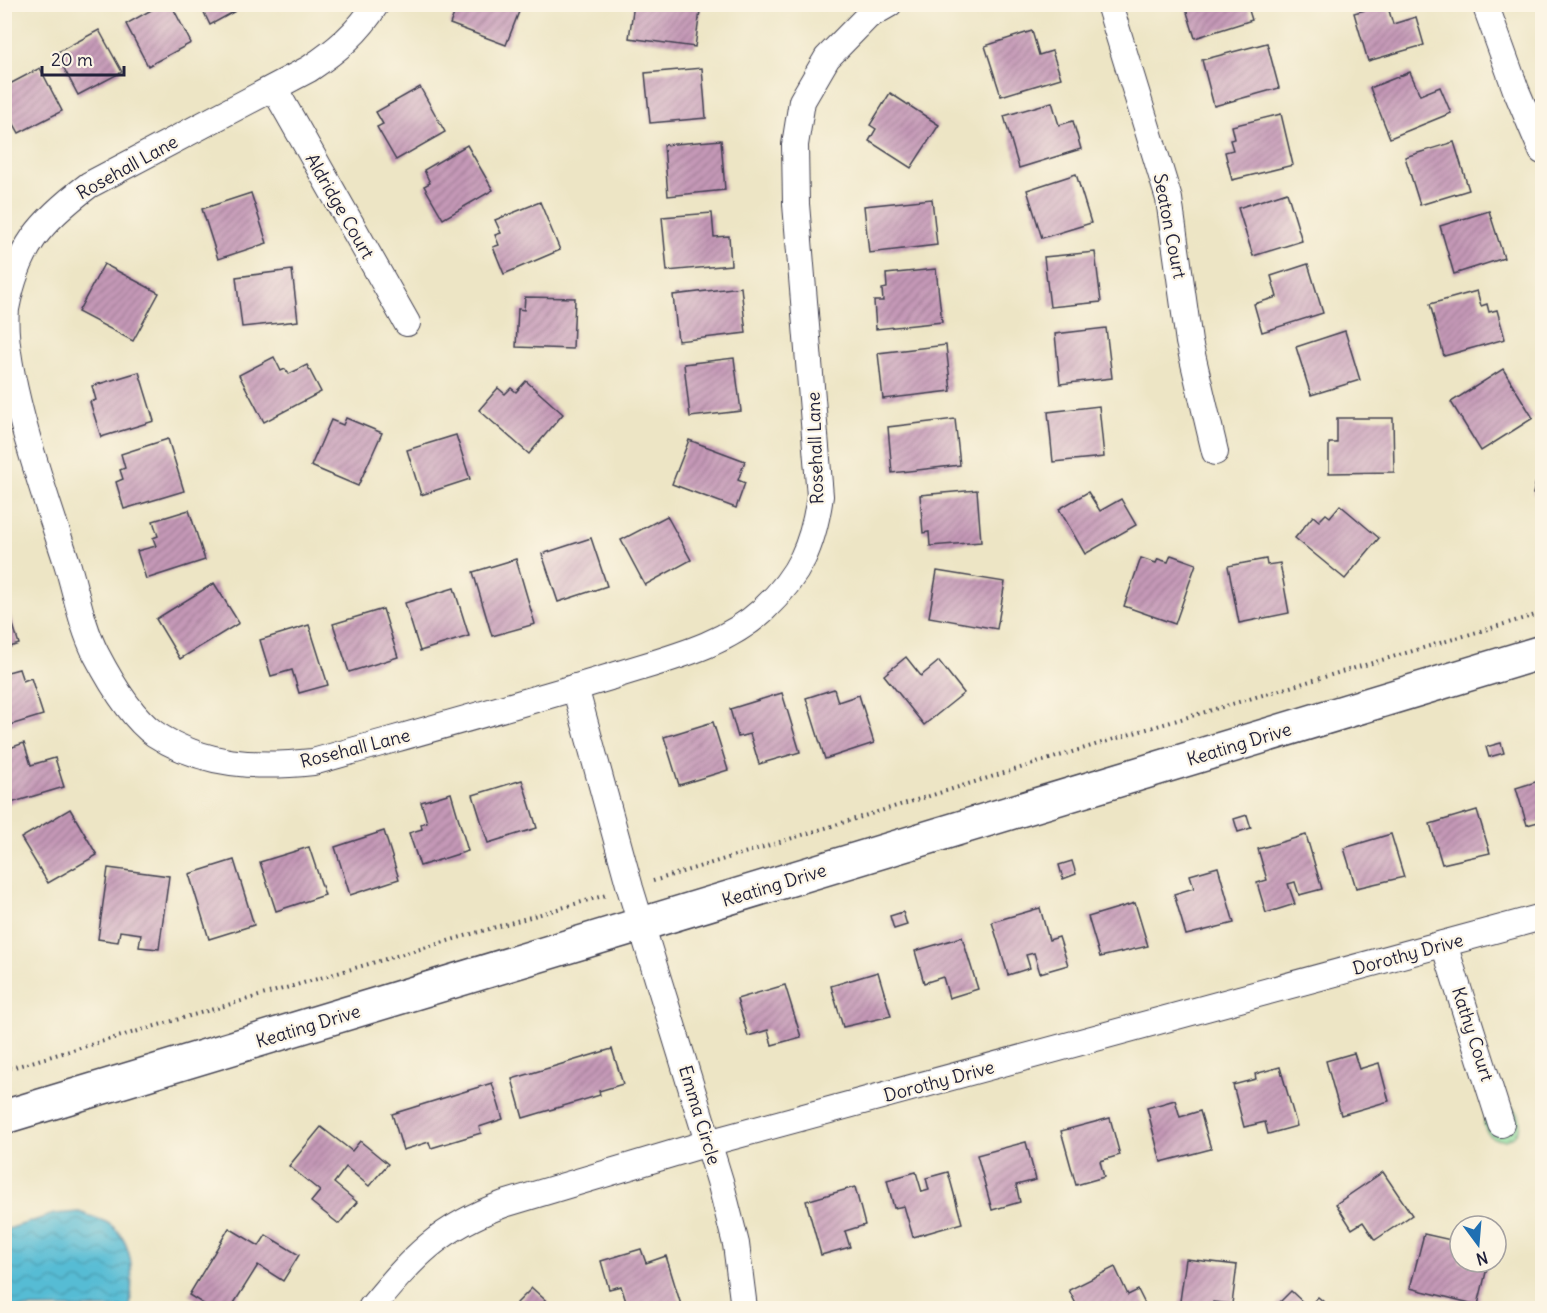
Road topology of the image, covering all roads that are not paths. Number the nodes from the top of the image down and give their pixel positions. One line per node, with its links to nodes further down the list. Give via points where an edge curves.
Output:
1 (376, 4): 5 (street, Rosehall Lane, via 365,22 336,50)
2 (889, 4): 10 (street, Rosehall Lane, via 868,16 827,58 802,101 795,145 795,204 820,496 811,542 798,569 763,610 736,630 696,649)
3 (1109, 4): 8 (street, Seaton Court, via 1169,199 1189,342)
4 (1485, 4): 6 (street)
5 (273, 88): 7 (street, Aldridge Court); 10 (street, Rosehall Lane, via 89,185 58,208 33,235 16,269 5,311 6,355 16,405 95,652 120,695 154,733 223,762 268,767 313,762)
6 (1542, 152)
7 (407, 323)
8 (1215, 452)
9 (1542, 652): 12 (street, Keating Drive)
10 (575, 687): 12 (street, Emma Circle)
11 (1542, 917): 13 (street, Dorothy Drive)
12 (643, 924): 14 (street, Keating Drive); 16 (street, Emma Circle)
13 (1444, 944): 15 (street, Kathy Court); 16 (street, Dorothy Drive)
14 (4, 1117)
15 (1501, 1124)
16 (708, 1143): 17 (street, Dorothy Drive, via 476,1215 428,1244); 18 (street, Emma Circle, via 732,1227)
17 (371, 1308)
18 (744, 1308)

